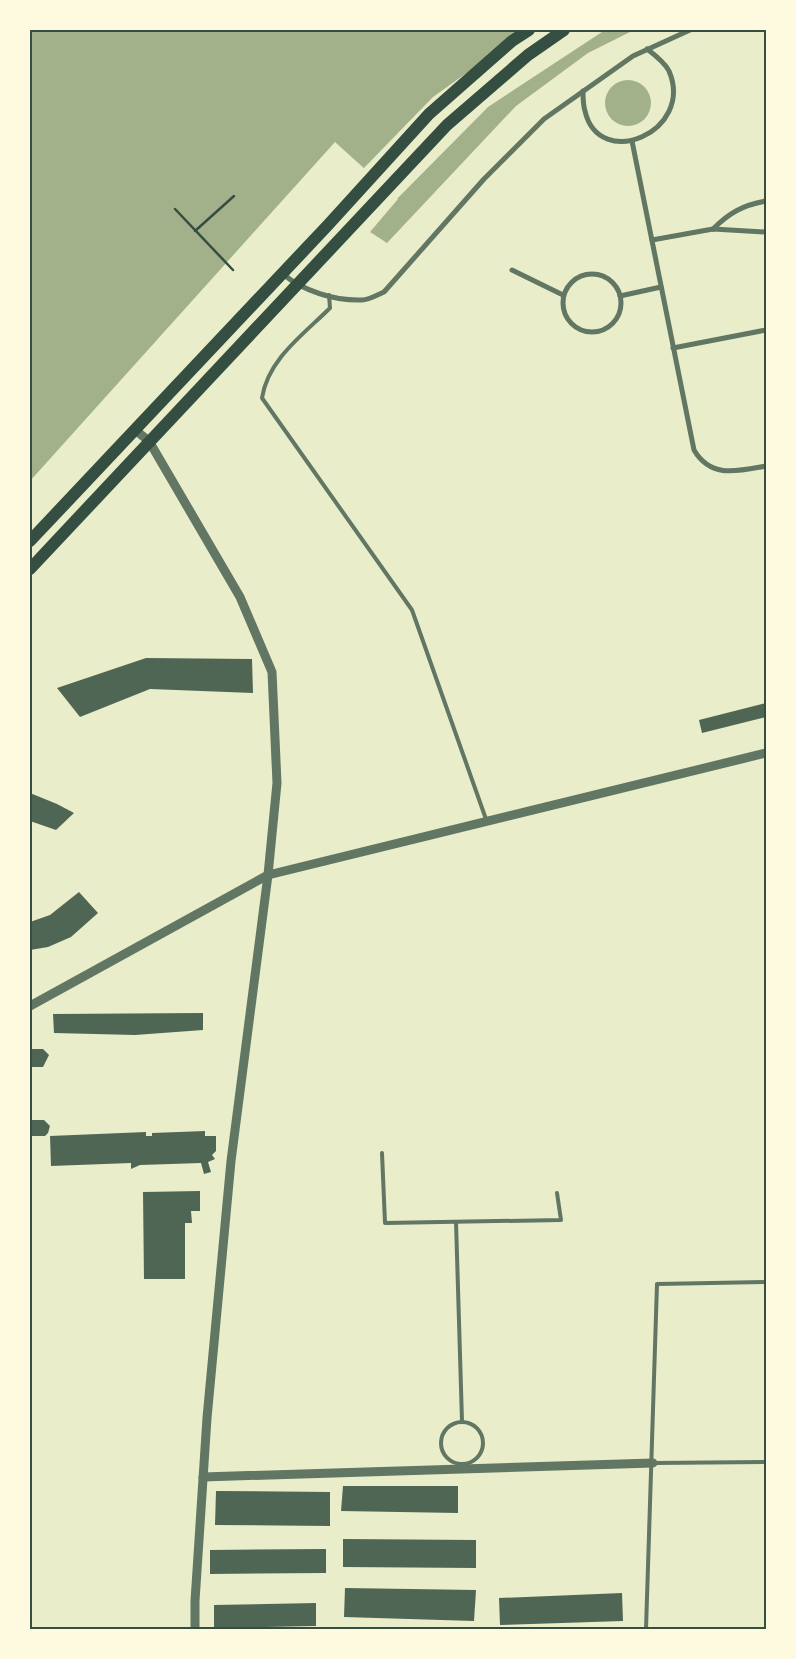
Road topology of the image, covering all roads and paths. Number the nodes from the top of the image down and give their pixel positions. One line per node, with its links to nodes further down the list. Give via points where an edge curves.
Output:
1 (529, 30): 16 (main road, via 512,41 429,114)
2 (564, 30): 17 (main road, via 528,55 447,125)
3 (690, 30): 4 (street)
4 (647, 49): 5 (street); 6 (street, via 669,71 674,92 670,111 660,124)
5 (583, 92): 6 (street, via 590,124 601,135 616,141); 19 (street, via 544,120 498,166 384,292 364,301)
6 (632, 142): 13 (street)
7 (234, 196): 11 (path)
8 (766, 201): 10 (street, via 739,208)
9 (175, 209): 11 (path)
10 (713, 229): 12 (street); 13 (street)
11 (196, 230): 14 (path)
12 (766, 232)
13 (652, 240): 18 (street)
14 (233, 270)
15 (512, 270): 20 (street)
16 (282, 274): 17 (street); 24 (main road)
17 (297, 286): 19 (street); 25 (main road)
18 (661, 287): 21 (street); 23 (street)
19 (329, 295): 30 (lane, via 330,308 279,358 264,386 262,398 412,610)
20 (564, 295): 21 (street, via 574,280 593,274 610,280); 21 (street, via 565,315 578,329 587,332 597,332 614,322 619,314)
21 (620, 296)
22 (766, 330): 23 (street)
23 (674, 348): 26 (street, via 694,450 701,462 729,473)
24 (135, 430): 25 (street); 27 (main road)
25 (149, 441): 28 (main road); 31 (street, via 240,597 272,672 277,783)
26 (766, 466)
27 (30, 541)
28 (30, 569)
29 (766, 753): 30 (street)
30 (487, 822): 31 (street)
31 (268, 875): 32 (street); 41 (street, via 232,1161)
32 (30, 1006)
33 (382, 1153): 35 (lane, via 385,1223)
34 (556, 1193): 35 (lane, via 561,1220)
35 (456, 1222): 37 (lane)
36 (766, 1282): 39 (lane, via 657,1284)
37 (462, 1421): 40 (lane, via 449,1426 441,1443 445,1456); 40 (lane, via 469,1422 481,1432 484,1446 477,1459)
38 (766, 1462): 39 (lane)
39 (653, 1463): 40 (street); 43 (lane)
40 (463, 1466): 41 (street)
41 (203, 1478): 42 (street)
42 (195, 1629)
43 (646, 1629)

